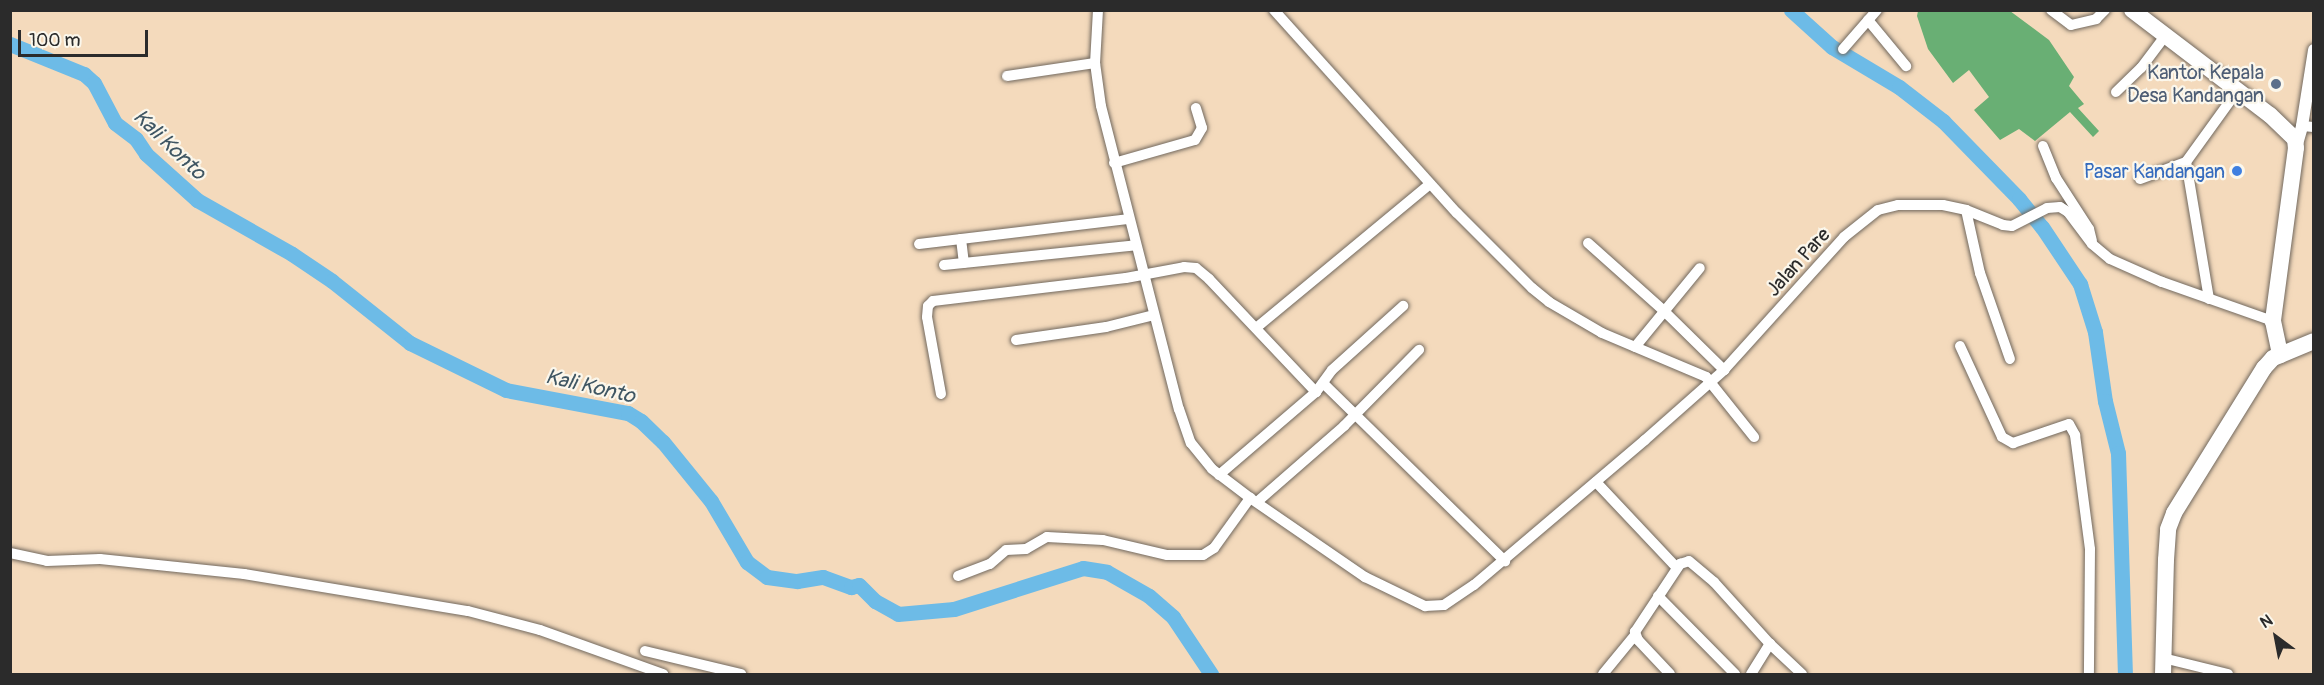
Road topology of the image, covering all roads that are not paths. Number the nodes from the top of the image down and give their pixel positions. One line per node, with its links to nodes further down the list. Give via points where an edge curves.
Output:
1 (1098, 10): 10 (street, Jalan Pare)
2 (1274, 10): 23 (street)
3 (2051, 10): 4 (street, via 2071,25 2096,19)
4 (2106, 10)
5 (2132, 10): 7 (main road)
6 (1872, 14): 8 (street); 11 (street)
7 (2165, 36): 14 (main road); 15 (street, via 2141,68)
8 (1843, 49)
9 (2313, 51): 13 (street)
10 (1095, 63): 12 (street); 21 (street, Jalan Pare)
11 (1906, 66)
12 (1007, 76)
13 (2310, 86): 17 (street)
14 (2238, 90): 18 (main road, via 2283,125); 20 (street)
15 (2116, 92)
16 (1196, 108): 21 (street, via 1202,128 1195,140)
17 (2308, 127): 18 (street)
18 (2297, 144): 39 (main road)
19 (2043, 146): 30 (street, via 2056,178 2090,229)
20 (2186, 162): 22 (street); 35 (street)
21 (1114, 163): 25 (street, Jalan Pare)
22 (2140, 179)
23 (1430, 184): 40 (street); 44 (street, via 1506,265 1549,302)
24 (1966, 210): 30 (street, Jalan Pare, via 2003,225 2018,225 2056,206 2068,212); 47 (street, via 1980,273); 48 (street, Jalan Pare, via 1924,203 1898,205 1871,214 1844,237)
25 (1128, 219): 26 (street); 29 (street, Jalan Pare)
26 (961, 238): 28 (street); 31 (street)
27 (1588, 243): 37 (street)
28 (919, 244)
29 (1136, 244): 31 (street); 34 (street, Jalan Pare)
30 (2092, 244): 35 (street, Jalan Pare, via 2127,268)
31 (964, 263): 32 (street)
32 (944, 265)
33 (1700, 268): 37 (street)
34 (1144, 275): 38 (street, Jalan Pare); 40 (street, via 1173,268 1196,268); 51 (street, via 933,301 927,317)
35 (2209, 300): 39 (street, Jalan Pare)
36 (1403, 306): 50 (street, via 1332,370)
37 (1663, 310): 44 (street); 48 (street)
38 (1155, 315): 41 (street, via 1106,327); 54 (street, Jalan Pare, via 1187,434 1197,453)
39 (2273, 321): 46 (main road)
40 (1256, 328): 50 (street)
41 (1016, 340)
42 (2313, 341): 46 (main road)
43 (1960, 346): 73 (street, via 2002,437 2013,443 2068,424 2076,435 2090,549)
44 (1635, 347): 49 (street, via 1695,371)
45 (1419, 350): 52 (street)
46 (2280, 355): 65 (main road, via 2264,368 2174,513 2168,529)
47 (2010, 359)
48 (1724, 370): 49 (street, Jalan Pare)
49 (1710, 382): 53 (street); 55 (street, Jalan Pare)
50 (1320, 388): 52 (street); 54 (street)
51 (941, 394)
52 (1355, 414): 56 (street); 58 (street)
53 (1754, 438)
54 (1219, 475): 56 (street, Jalan Pare)
55 (1596, 482): 58 (street, Jalan Pare); 59 (street)
56 (1253, 500): 58 (street, Jalan Pare, via 1365,577 1425,606 1443,605); 60 (street, via 1214,548 1203,555 1167,555 1103,540 1047,537 1026,549 1006,550 990,564)
57 (10, 553): 66 (street, via 47,561 100,560 244,574 468,611 540,630)
58 (1505, 561)
59 (1677, 568): 61 (street); 63 (street, via 1685,562 1695,563)
60 (958, 576)
61 (1658, 596): 62 (street); 70 (street)
62 (1635, 635): 68 (street); 69 (street)
63 (1770, 644): 71 (street); 72 (street)
64 (645, 651): 67 (street)
65 (2163, 666): 74 (street)
66 (663, 675)
67 (741, 675)
68 (1603, 675)
69 (1670, 675)
70 (1735, 675)
71 (1751, 675)
72 (1802, 675)
73 (2089, 675)
74 (2228, 675)

